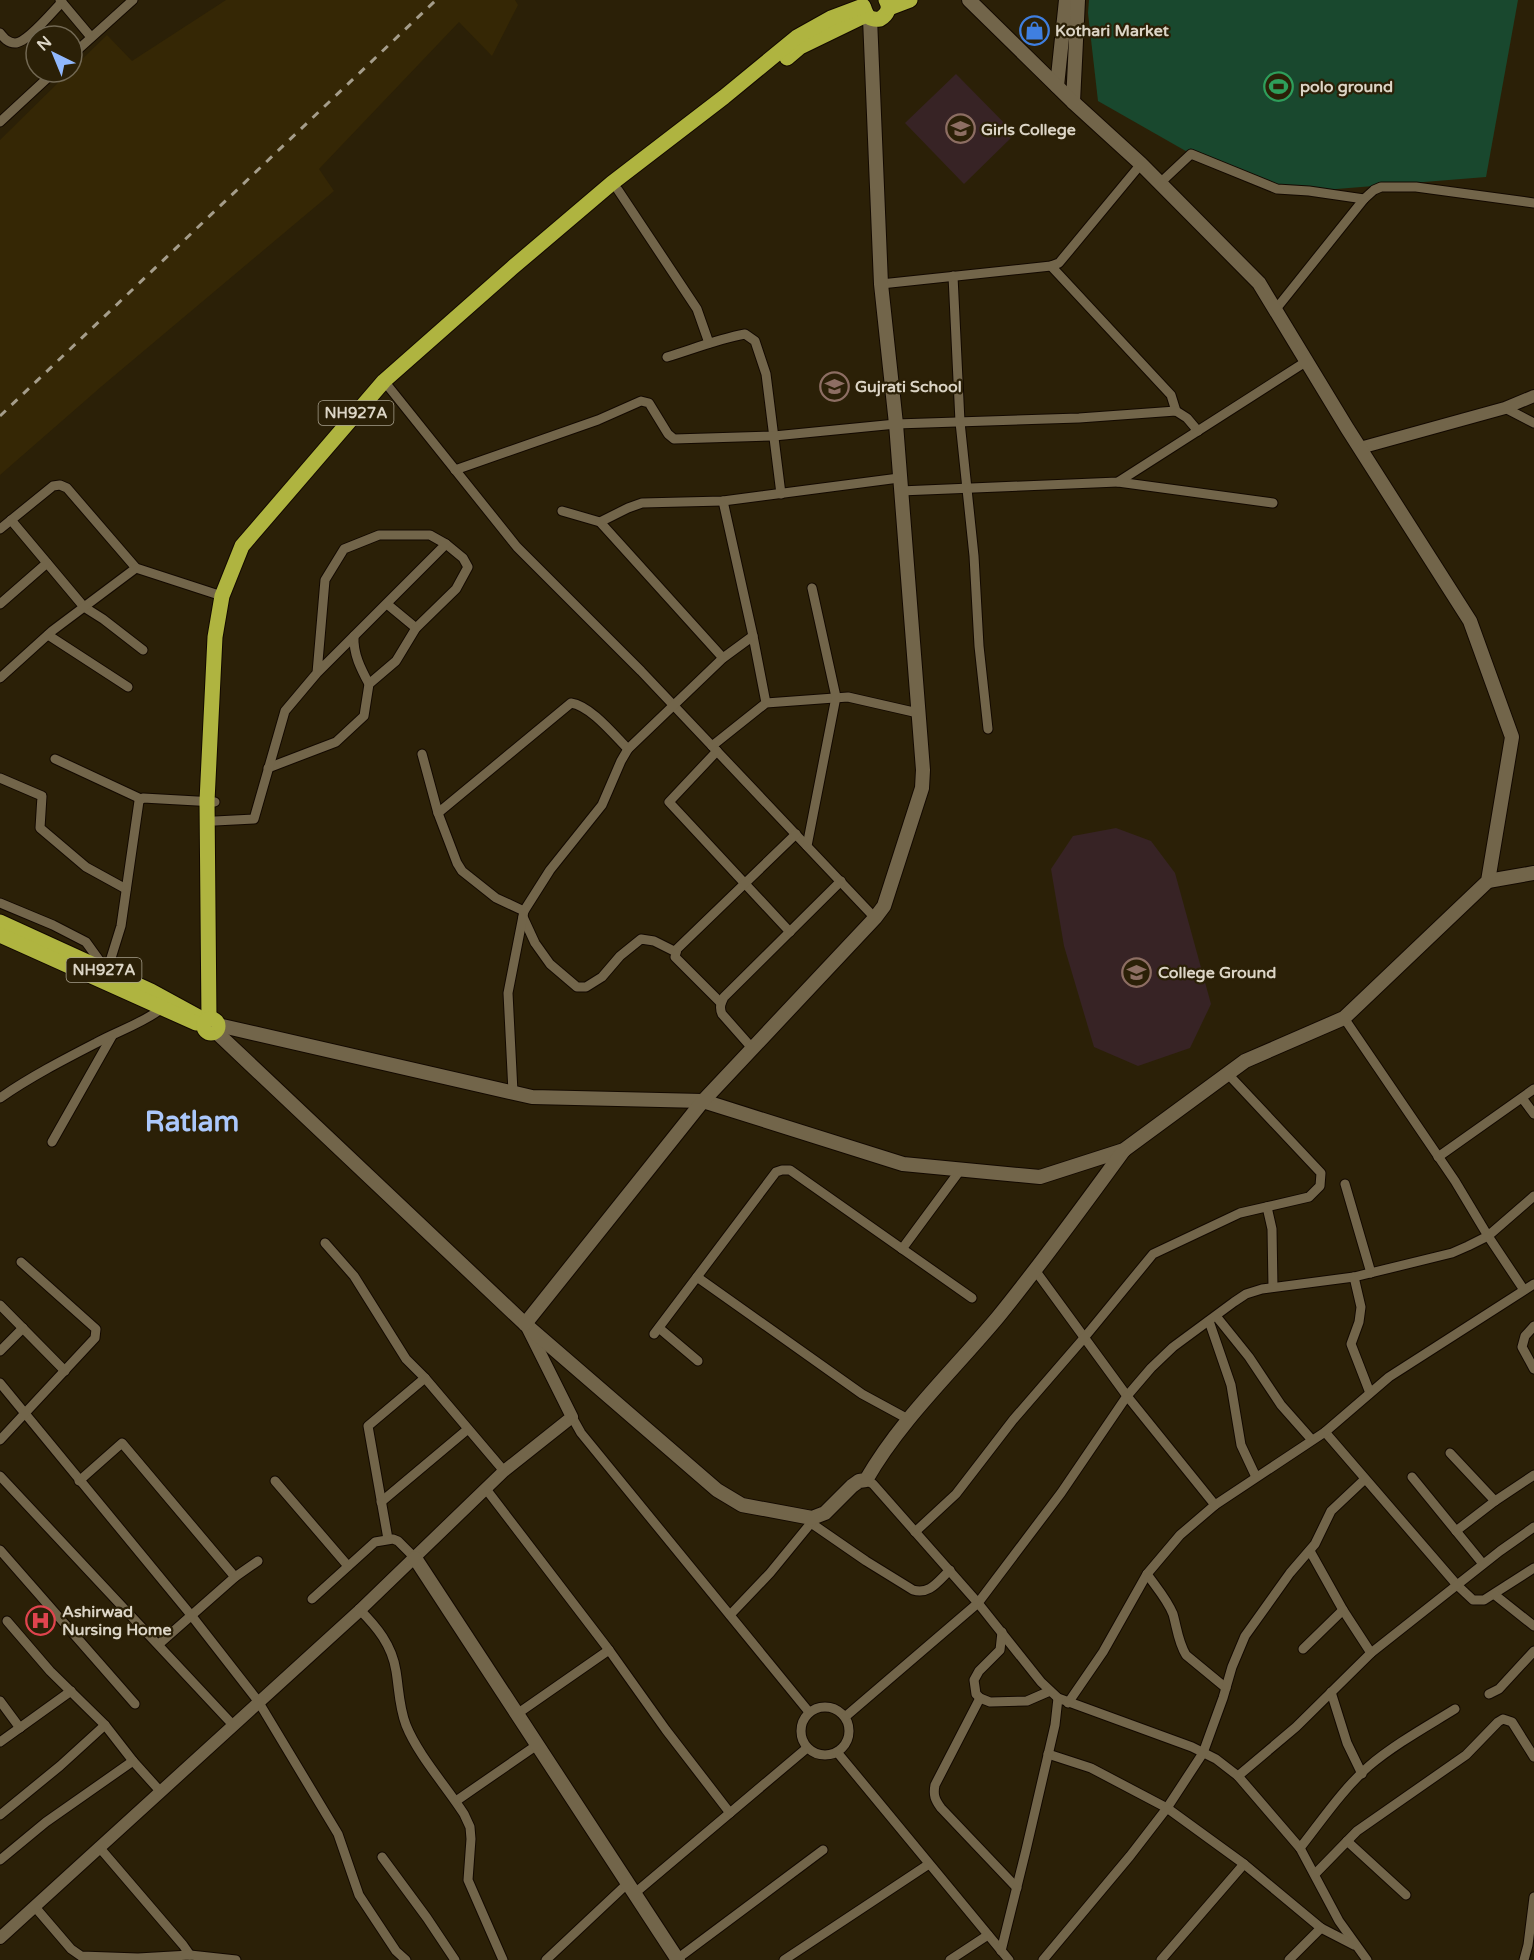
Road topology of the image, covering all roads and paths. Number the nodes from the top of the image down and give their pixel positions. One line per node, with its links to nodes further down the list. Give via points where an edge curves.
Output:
1 (134, 0): 10 (street)
2 (910, 0): 7 (highway, NH927A)
3 (969, 0): 13 (main road)
4 (1066, 0): 13 (main road)
5 (1078, 0): 14 (main road)
6 (61, 1): 9 (street, via 21,42 7,41); 10 (street)
7 (887, 4): 8 (highway, NH927A, via 884,17 875,20)
8 (865, 7): 18 (highway, NH927A, via 800,47); 23 (main road); 28 (highway, NH927A, via 831,18 797,37 612,183)
9 (0, 33)
10 (91, 37): 11 (street)
11 (84, 44)
12 (41, 84): 15 (street)
13 (1057, 86): 14 (main road)
14 (1073, 102): 16 (main road)
15 (0, 122)
16 (1141, 164): 17 (main road); 21 (street, via 1059,263)
17 (1160, 183): 19 (street, via 1191,154 1277,189); 24 (main road, via 1250,272)
18 (618, 190): 25 (street, via 697,309); 28 (highway, NH927A)
19 (1364, 199): 20 (street, via 1381,187 1416,187); 24 (street)
20 (1534, 203)
21 (1052, 266): 22 (street); 31 (street, via 1171,395)
22 (953, 276): 23 (street); 32 (street)
23 (881, 284): 34 (main road)
24 (1276, 309): 27 (main road)
25 (709, 343): 26 (street); 36 (street, via 745,334 755,341 766,374)
26 (667, 357)
27 (1307, 361): 35 (street); 37 (main road)
28 (386, 384): 38 (street); 53 (highway, NH927A, via 242,546); 79 (highway, NH927A, via 255,543 229,597 222,638)
29 (1533, 395): 30 (street)
30 (1505, 408): 33 (street); 37 (street)
31 (1176, 411): 32 (street); 35 (street)
32 (960, 422): 34 (street); 41 (street)
33 (1534, 423)
34 (896, 424): 36 (street); 40 (main road)
35 (1198, 431): 39 (street)
36 (774, 436): 38 (street, via 674,439 649,403 641,401); 42 (street)
37 (1360, 448): 85 (main road, via 1470,621 1512,737)
38 (455, 470): 69 (street, via 518,547)
39 (1118, 482): 41 (street); 44 (street)
40 (900, 484): 41 (street); 42 (street); 70 (main road)
41 (967, 488): 71 (street)
42 (781, 494): 43 (street)
43 (723, 501): 47 (street, via 642,504); 60 (street)
44 (1273, 503)
45 (562, 510): 47 (street)
46 (11, 520): 48 (street); 50 (street); 51 (street, via 53,486 64,486)
47 (600, 522): 62 (street)
48 (0, 529)
49 (446, 544): 55 (street); 57 (street, via 468,567 456,589); 63 (street, via 430,535 379,535 344,549 324,580)
50 (47, 563): 54 (street); 56 (street)
51 (136, 568): 53 (street); 56 (street)
52 (812, 588): 67 (street)
53 (222, 596): 79 (highway, NH927A, via 215,638)
54 (0, 604)
55 (387, 604): 57 (street); 59 (street)
56 (84, 607): 58 (street); 61 (street)
57 (416, 628): 65 (street, via 396,661)
58 (48, 635): 64 (street); 66 (street)
59 (354, 636): 63 (street); 65 (street, via 358,663)
60 (753, 636): 62 (street); 68 (street)
61 (143, 650)
62 (723, 658): 69 (street)
63 (317, 673): 76 (street, via 285,711)
64 (0, 678)
65 (369, 684): 76 (street, via 363,716 336,742)
66 (128, 687)
67 (836, 697): 68 (street); 70 (street); 83 (street)
68 (766, 703): 72 (street)
69 (673, 705): 72 (street); 73 (street)
70 (918, 713): 91 (main road, via 922,788 884,906)
71 (988, 729)
72 (715, 748): 82 (street); 87 (street, via 669,802)
73 (628, 749): 80 (street, via 588,711 571,704); 90 (street, via 602,805 550,870)
74 (422, 754): 80 (street)
75 (56, 759): 78 (street)
76 (268, 768): 81 (street, via 254,819)
77 (0, 778): 88 (street, via 42,796 39,828 86,867)
78 (141, 799): 79 (street); 88 (street)
79 (211, 802): 81 (highway, NH927A); 101 (highway, NH927A)
80 (438, 813): 90 (street, via 462,871)
81 (215, 821): 101 (highway, NH927A)
82 (796, 834): 83 (street); 87 (street)
83 (807, 846): 86 (street)
84 (1534, 873): 85 (main road)
85 (1488, 881): 100 (main road)
86 (841, 882): 91 (street); 93 (street)
87 (745, 884): 93 (street); 96 (street)
88 (126, 889): 97 (street, via 121,926)
89 (0, 903): 97 (street, via 86,942)
90 (524, 914): 96 (street, via 550,964 577,987 586,987 602,977 642,939); 106 (street, via 508,993)
91 (875, 918): 103 (main road)
92 (0, 922): 97 (highway, NH927A)
93 (790, 932): 98 (street)
94 (0, 935): 97 (highway, NH927A)
95 (0, 943): 97 (street, via 60,968)
96 (676, 952): 98 (street, via 682,966)
97 (104, 976): 99 (highway, NH927A); 101 (highway, NH927A, via 180,1005)
98 (721, 1003): 103 (street, via 722,1014)
99 (161, 1009): 101 (highway, NH927A); 102 (street)
100 (1344, 1018): 104 (main road, via 1245,1061); 113 (street)
101 (211, 1024): 106 (main road); 132 (main road)
102 (112, 1036): 107 (street); 111 (street)
103 (752, 1048): 109 (main road)
104 (1227, 1073): 112 (main road); 117 (street, via 1321,1173 1320,1186 1309,1197)
105 (1534, 1089): 108 (street)
106 (513, 1092): 109 (main road, via 532,1097)
107 (0, 1098)
108 (1521, 1098): 110 (street); 113 (street)
109 (703, 1101): 114 (main road, via 903,1164); 132 (main road)
110 (1534, 1114)
111 (52, 1142)
112 (1124, 1150): 114 (main road, via 1040,1177); 122 (main road)
113 (1438, 1157): 118 (street)
114 (961, 1169): 120 (street)
115 (1345, 1184): 123 (street)
116 (1534, 1196): 118 (street)
117 (1267, 1207): 127 (street, via 1272,1229); 135 (street, via 1240,1214 1159,1250)
118 (1488, 1236): 123 (street, via 1452,1253); 128 (street)
119 (325, 1243): 140 (street, via 354,1276 405,1359)
120 (902, 1249): 124 (street, via 790,1170 782,1170 776,1172); 129 (street)
121 (21, 1262): 139 (street, via 96,1329 95,1338)
122 (1035, 1270): 135 (street); 146 (main road)
123 (1371, 1273): 125 (street)
124 (697, 1277): 137 (street, via 657,1331); 146 (street, via 862,1394)
125 (1354, 1277): 127 (street); 142 (street, via 1361,1307 1351,1344)
126 (1534, 1284): 128 (street)
127 (1273, 1287): 131 (street, via 1246,1294)
128 (1524, 1290): 142 (street)
129 (972, 1298)
130 (0, 1305): 134 (street)
131 (1212, 1319): 143 (street, via 1173,1347); 150 (street, via 1249,1357 1281,1405); 155 (street, via 1231,1385 1241,1445)
132 (525, 1324): 145 (street); 165 (main road, via 717,1490 741,1505)
133 (1534, 1326): 138 (street, via 1522,1347)
134 (23, 1328): 136 (street); 139 (street)
135 (1084, 1338): 143 (street); 168 (street, via 956,1494)
136 (0, 1351)
137 (698, 1361)
138 (1534, 1369)
139 (65, 1371): 144 (street)
140 (425, 1378): 147 (street); 163 (street, via 368,1426)
141 (0, 1383): 144 (street)
142 (1370, 1393): 148 (street)
143 (1127, 1396): 164 (street); 183 (street, via 1061,1493)
144 (25, 1415): 149 (street); 159 (street)
145 (572, 1417): 152 (street); 187 (street)
146 (908, 1419): 158 (main road)
147 (468, 1429): 152 (street); 163 (street)
148 (1324, 1432): 150 (street); 157 (street)
149 (0, 1440)
150 (1312, 1440): 155 (street)
151 (1450, 1453): 162 (street)
152 (504, 1471): 161 (street)
153 (1534, 1475): 162 (street)
154 (0, 1476): 191 (street)
155 (1256, 1477): 164 (street)
156 (1412, 1477): 167 (street)
157 (1365, 1479): 171 (street, via 1331,1511); 180 (street)
158 (866, 1480): 165 (main road, via 852,1486 825,1514); 168 (street)
159 (79, 1481): 179 (street, via 122,1443); 186 (street)
160 (275, 1481): 175 (street)
161 (486, 1489): 172 (street); 193 (street)
162 (1495, 1501): 167 (street)
163 (381, 1502): 169 (street)
164 (1215, 1505): 178 (street, via 1180,1535)
165 (812, 1521): 177 (street, via 914,1590 929,1589); 187 (street)
166 (1534, 1527): 174 (street)
167 (1456, 1531): 174 (street)
168 (915, 1532): 177 (street)
169 (388, 1539): 172 (street, via 398,1541); 175 (street, via 375,1542)
170 (0, 1550): 206 (street)
171 (1310, 1551): 185 (street); 196 (street, via 1245,1636)
172 (415, 1558): 184 (street); 209 (main road)
173 (258, 1561): 179 (street)
174 (1483, 1564): 180 (street)
175 (348, 1566): 182 (street)
176 (1534, 1568): 181 (street)
177 (950, 1570): 183 (street)
178 (1147, 1574): 196 (street, via 1172,1613 1186,1655); 205 (street, via 1103,1652)
179 (235, 1577): 186 (street)
180 (1457, 1585): 181 (street, via 1477,1602); 195 (street)
181 (1495, 1595): 189 (street)
182 (312, 1599)
183 (978, 1603): 190 (street); 210 (street)
184 (359, 1609): 204 (street); 225 (street, via 379,1630 391,1651 406,1725)
185 (1343, 1610): 192 (street); 195 (street)
186 (191, 1615): 191 (street); 204 (street)
187 (730, 1616): 208 (street)
188 (7, 1621): 197 (street)
189 (1534, 1626)
190 (1002, 1632): 198 (street); 201 (street, via 1000,1650 974,1680)
191 (159, 1644): 212 (street)
192 (1303, 1649)
193 (609, 1650): 209 (street); 227 (street)
194 (1534, 1651): 200 (street, via 1499,1689)
195 (1371, 1653): 199 (street)
196 (1226, 1688): 218 (street)
197 (71, 1691): 211 (street); 213 (street)
198 (1050, 1691): 201 (street, via 1027,1701 990,1702); 202 (street)
199 (1331, 1692): 222 (street, via 1347,1743); 223 (street)
200 (1489, 1694)
201 (980, 1698): 239 (street, via 934,1793 940,1808)
202 (1058, 1698): 205 (street); 219 (street)
203 (0, 1701): 213 (street)
204 (258, 1701): 212 (street); 249 (street, via 338,1834 359,1895)
205 (1068, 1703): 218 (street)
206 (135, 1704)
207 (1455, 1709): 222 (street, via 1396,1746)
208 (809, 1712): 210 (street, via 824,1706); 216 (street, via 800,1734)
209 (517, 1714): 215 (main road)
210 (845, 1717): 217 (street, via 848,1740)
211 (105, 1725): 221 (street); 228 (street)
212 (233, 1725): 224 (street)
213 (20, 1728): 214 (street)
214 (0, 1742)
215 (537, 1744): 225 (street); 238 (main road)
216 (807, 1748): 217 (street, via 822,1755); 227 (street)
217 (837, 1752): 235 (street)
218 (1203, 1753): 223 (street); 226 (street)
219 (1048, 1754): 226 (street, via 1091,1768); 239 (street)
220 (1534, 1757): 229 (street, via 1512,1722 1503,1719 1466,1755)
221 (133, 1761): 224 (street); 234 (street, via 46,1822)
222 (1362, 1774): 231 (street)
223 (1238, 1776): 231 (street)
224 (160, 1791): 230 (street)
225 (456, 1801): 250 (street, via 470,1827 468,1880)
226 (1167, 1808): 236 (street); 258 (street)
227 (730, 1813): 238 (street)
228 (0, 1815)
229 (1347, 1841): 237 (street); 240 (street)
230 (99, 1847): 242 (street); 248 (street)
231 (1300, 1848): 237 (street)
232 (823, 1850): 251 (street)
233 (382, 1857): 253 (street)
234 (0, 1860)
235 (929, 1864): 244 (street); 255 (street)
236 (1244, 1864): 243 (street); 259 (street)
237 (1315, 1874): 246 (street)
238 (632, 1888): 251 (main road); 254 (street)
239 (1017, 1888): 247 (street)
240 (1406, 1895)
241 (1534, 1897): 262 (street)
242 (34, 1907): 245 (street); 248 (street, via 81,1956)
243 (1321, 1928): 246 (street); 260 (street)
244 (988, 1935): 247 (street); 256 (street)
245 (0, 1938)
246 (1356, 1946): 261 (street)
247 (1001, 1952): 257 (street)
248 (190, 1955): 252 (street)
249 (402, 1959)
250 (501, 1959)
251 (678, 1959)
252 (236, 1960)
253 (455, 1960)
254 (546, 1960)
255 (784, 1960)
256 (950, 1960)
257 (1009, 1960)
258 (1043, 1960)
259 (1161, 1960)
260 (1289, 1960)
261 (1367, 1960)
262 (1524, 1960)

